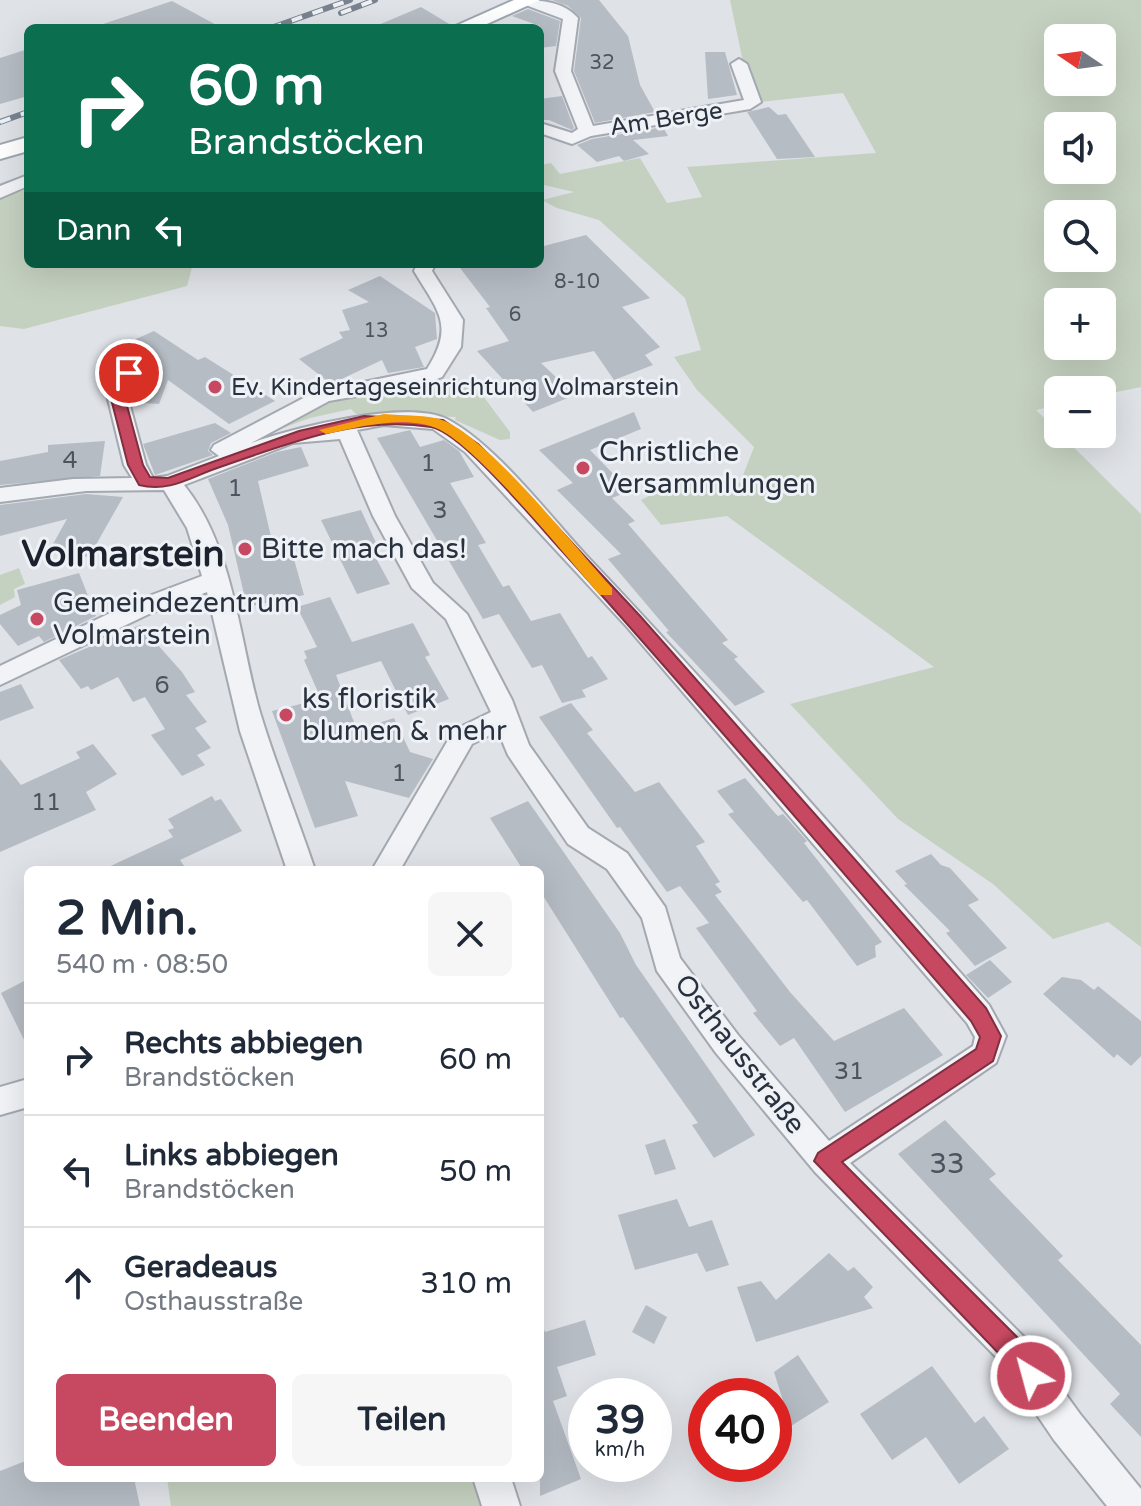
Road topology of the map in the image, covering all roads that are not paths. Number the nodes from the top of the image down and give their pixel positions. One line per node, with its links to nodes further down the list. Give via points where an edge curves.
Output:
1 (530, 1): 2 (main road); 5 (street, via 571,18 563,71)
2 (471, 24)
3 (739, 64): 5 (street, Am Berge, via 750,104)
4 (544, 129): 5 (street, via 572,139)
5 (585, 132)
6 (24, 145): 7 (main road)
7 (0, 152)
8 (24, 182): 9 (street)
9 (0, 193)
10 (424, 268): 13 (street, via 453,320 453,340 435,373 322,396 251,432)
11 (129, 373): 14 (street, via 116,391 135,465)
12 (328, 429): 13 (street); 19 (street, Osthausstraße, via 349,434 384,516 424,588 455,614); 24 (street, via 384,419 438,423 473,447 635,621 978,1014 991,1036 985,1054)
13 (203, 468): 15 (street)
14 (145, 482): 15 (street); 16 (street)
15 (170, 483): 17 (street, via 182,492)
16 (0, 495)
17 (214, 580): 18 (street, via 141,608); 20 (street, via 253,734)
18 (0, 676)
19 (506, 716): 21 (street, via 463,737); 24 (street, Osthausstraße, via 517,748 578,836 617,861 655,915 667,962 727,1044)
20 (300, 866)
21 (388, 866)
22 (24, 1094): 23 (street)
23 (0, 1101)
24 (826, 1161): 27 (street, Osthausstraße, via 1013,1350)
25 (493, 1482): 26 (street)
26 (501, 1506)
27 (1131, 1506)

